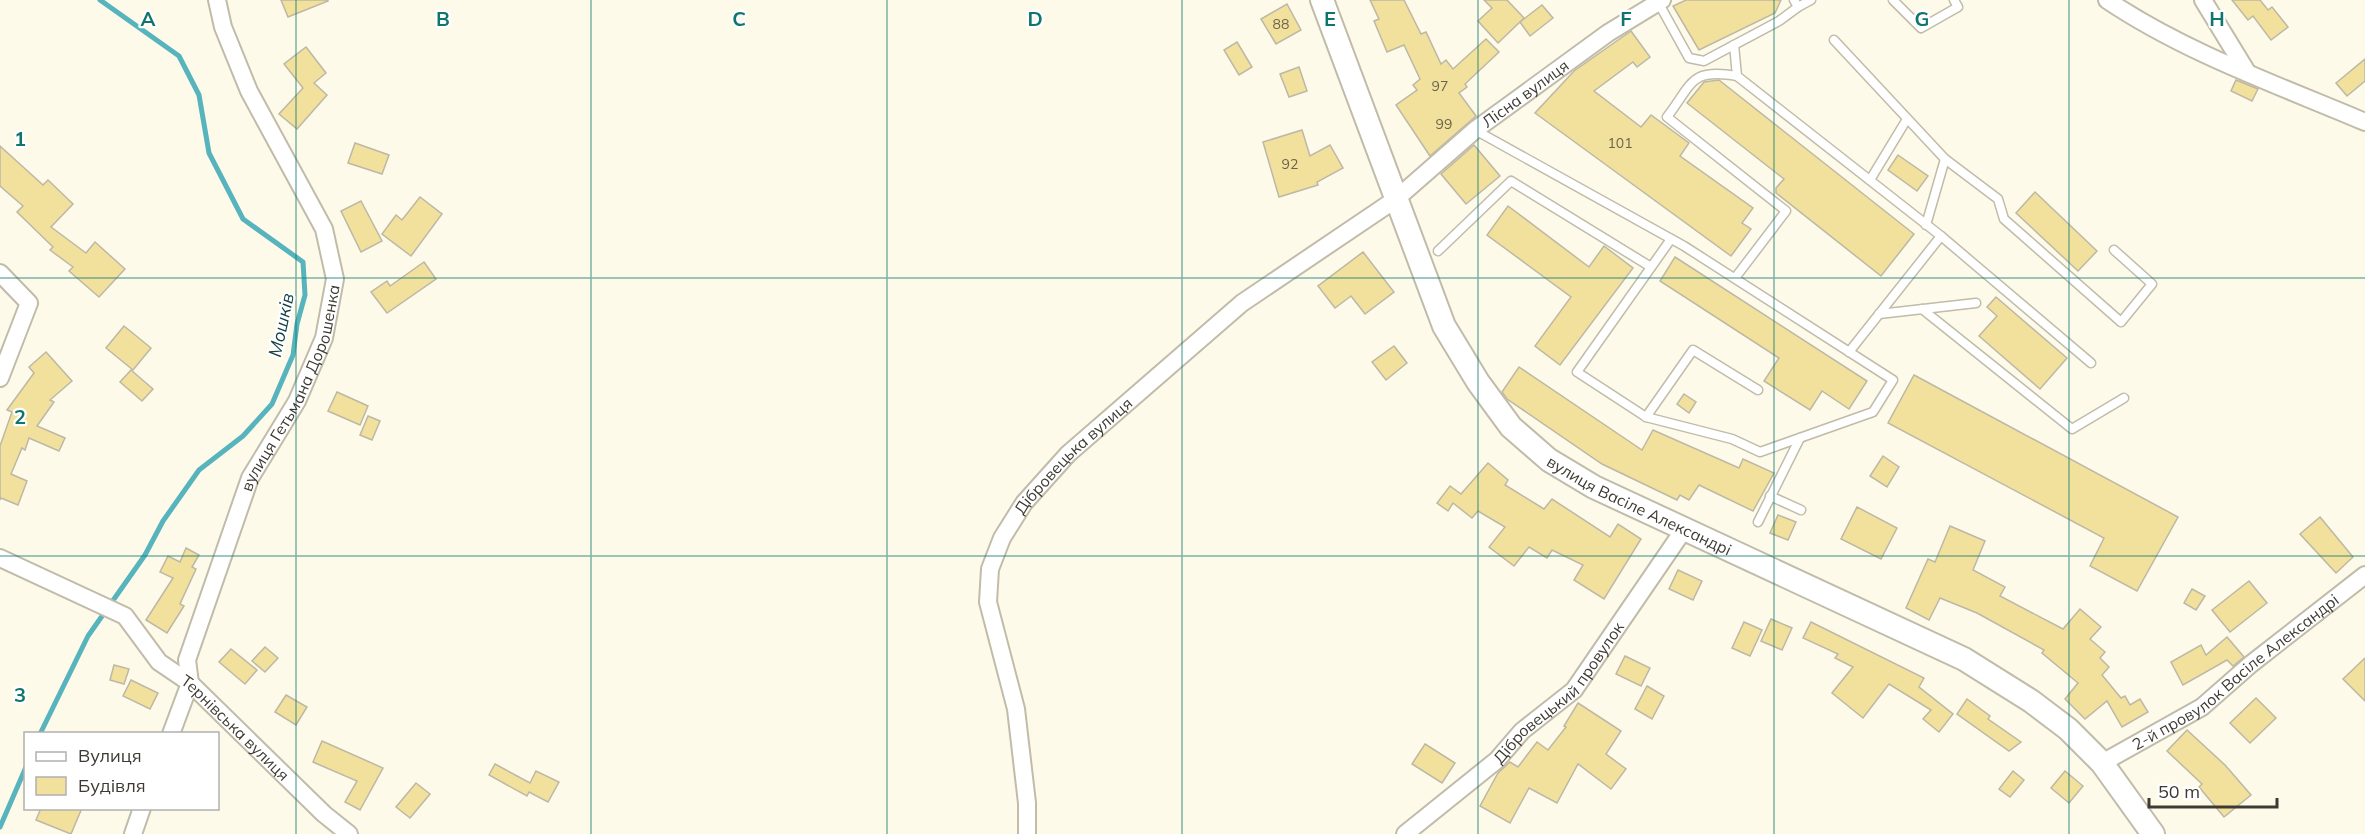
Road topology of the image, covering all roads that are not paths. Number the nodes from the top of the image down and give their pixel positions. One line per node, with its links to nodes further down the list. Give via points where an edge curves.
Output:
1 (217, 0): 44 (street, вулиця Гетьмана Дорошенка, via 222,27 249,91 324,229 335,279 324,338 297,401 250,478 187,660)
2 (1322, 0): 19 (main road, вулиця Васіле Александрі)
3 (1811, 0): 9 (lane)
4 (1893, 0): 5 (lane, via 1921,28 1958,8)
5 (1954, 0)
6 (2107, 0): 12 (street, via 2162,33)
7 (2203, 0): 12 (street)
8 (1660, 1): 11 (lane, via 1689,58 1704,61); 16 (street, Лісна вулиця, via 1608,33)
9 (1796, 4): 11 (lane, via 1779,21)
10 (1834, 40): 14 (lane)
11 (1734, 45): 13 (lane)
12 (2247, 72): 15 (street)
13 (1737, 76): 18 (lane); 27 (lane, via 1711,72 1698,77 1667,117 1786,211)
14 (1908, 119): 17 (lane); 18 (lane)
15 (2365, 122)
16 (1475, 130): 19 (street, Лісна вулиця); 22 (lane)
17 (1945, 159): 20 (lane); 23 (lane, via 1998,199 2004,219 2121,322 2152,284)
18 (1870, 180): 20 (lane)
19 (1396, 199): 41 (main road, вулиця Васіле Александрі, via 1444,326 1511,427 1549,460 1594,487); 50 (street, Дібровецька вулиця, via 1242,303 1068,454 1024,503 1002,538 990,569 988,602 1016,709)
20 (1926, 225): 21 (lane)
21 (1941, 236): 30 (lane); 32 (lane)
22 (1671, 239): 25 (lane); 27 (lane)
23 (2114, 250)
24 (1438, 251): 25 (lane, via 1511,181)
25 (1651, 267): 36 (lane, via 1577,372)
26 (0, 273): 33 (street, via 29,303)
27 (1735, 278): 31 (lane)
28 (1976, 303): 29 (lane)
29 (1922, 309): 30 (lane); 35 (lane, via 2072,429)
30 (1879, 314): 31 (lane)
31 (1849, 352): 37 (lane, via 1893,380 1873,412)
32 (2091, 363)
33 (0, 378)
34 (1758, 390): 36 (lane, via 1693,350)
35 (2124, 398)
36 (1646, 417): 37 (lane, via 1732,439 1760,452)
37 (1800, 438): 38 (lane)
38 (1770, 496): 39 (lane); 40 (lane)
39 (1801, 510)
40 (1758, 522)
41 (1685, 528): 46 (main road, вулиця Васіле Александрі, via 1964,658 2068,729); 51 (street, Дібровецький провулок, via 1574,690 1522,731 1497,760)
42 (0, 558): 44 (street, Тернівська вулиця, via 125,616 159,662)
43 (2365, 575): 46 (street, 2-й провулок Васіле Александрі, via 2250,664 2202,707)
44 (190, 683): 45 (street); 49 (street, Тернівська вулиця)
45 (172, 732)
46 (2102, 763): 52 (main road, вулиця Васіле Александрі)
47 (141, 810): 48 (street)
48 (133, 834)
49 (349, 834)
50 (1028, 834)
51 (1405, 834)
52 (2154, 834)

